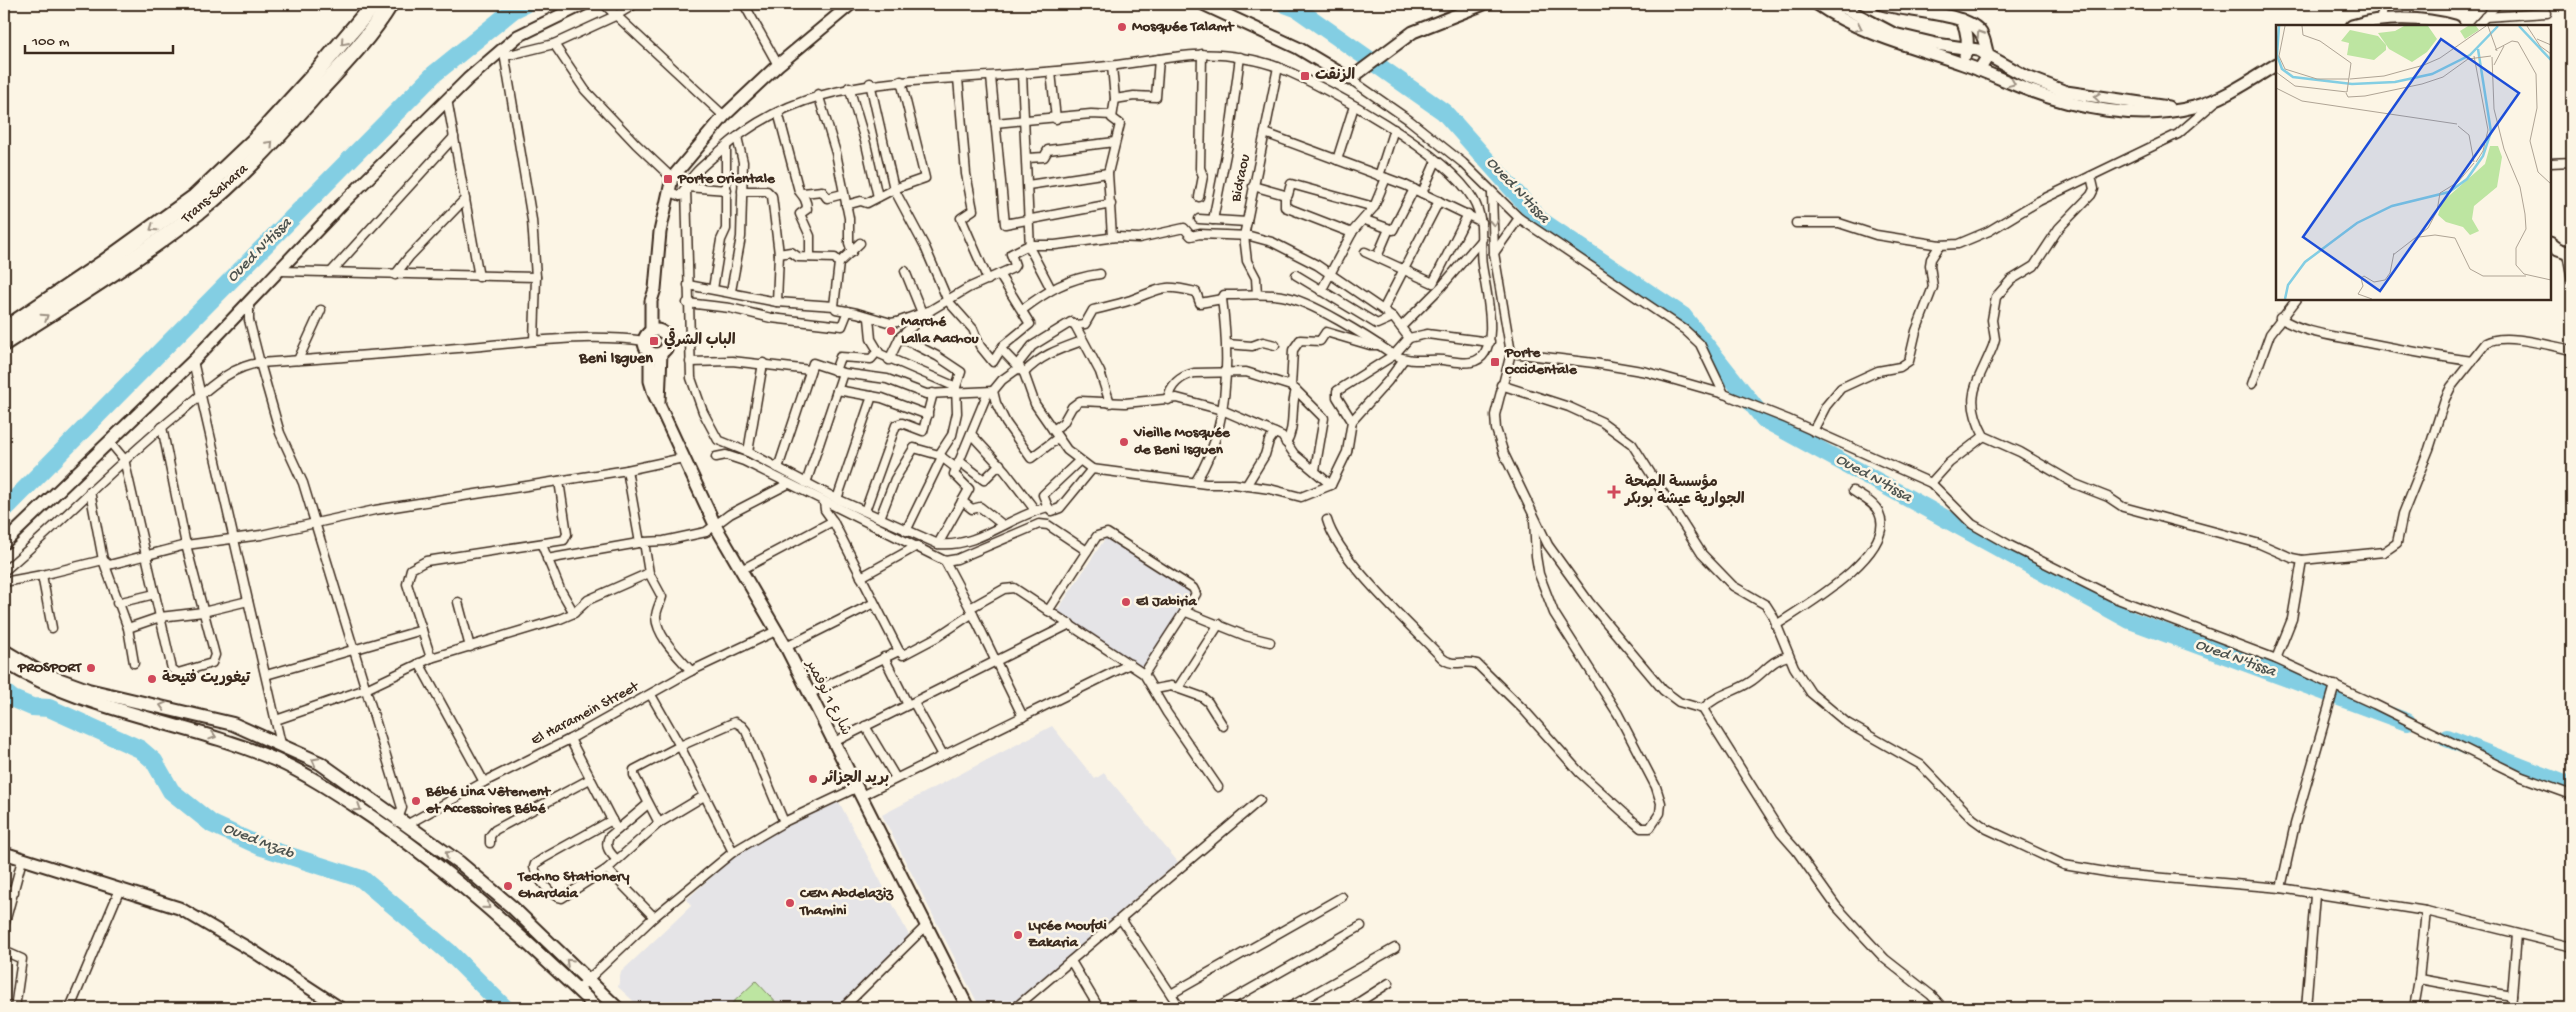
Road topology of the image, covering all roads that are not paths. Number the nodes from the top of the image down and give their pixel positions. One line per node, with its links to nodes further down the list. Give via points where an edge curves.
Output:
1 (374, 4): 154 (highway, Trans-Sahara, one-way to 154, via 266,128 195,197)
2 (390, 4): 161 (highway, Trans-Sahara, one-way to 2, via 119,269 220,193 341,66)
3 (584, 4): 26 (main road, via 554,17)
4 (604, 4): 16 (street)
5 (635, 4): 16 (street)
6 (744, 4): 32 (street)
7 (851, 4): 32 (main road)
8 (1203, 4): 41 (main road, via 1298,48)
9 (1484, 4): 41 (main road, via 1413,32)
10 (1817, 4): 31 (main road, one-way to 31, via 1859,29)
11 (1837, 4): 25 (main road, via 1894,34)
12 (1882, 4): 18 (main road)
13 (2386, 4): 19 (street)
14 (2497, 4): 17 (street)
15 (2547, 13): 17 (street)
16 (615, 16): 24 (street); 53 (street)
17 (2485, 17): 23 (street)
18 (1962, 20): 25 (main road); 28 (main road, one-way to 18, via 1982,34 1975,26)
19 (2379, 21): 20 (main road); 21 (main road)
20 (2428, 24): 22 (main road)
21 (2357, 25)
22 (2441, 25)
23 (2478, 25)
24 (554, 44): 26 (street); 71 (street, via 591,97)
25 (1968, 48): 28 (main road); 31 (main road)
26 (504, 52): 47 (main road); 127 (street, via 532,220)
27 (1202, 54): 29 (street); 30 (street); 85 (street, via 1200,168 1203,176)
28 (1988, 56): 36 (main road); 50 (main road, one-way to 28, via 2066,92 2027,77)
29 (1240, 57): 35 (street); 95 (street, via 1229,140)
30 (1159, 59): 34 (street); 48 (street, via 1157,96)
31 (1963, 64): 36 (main road)
32 (778, 65): 53 (main road)
33 (2276, 65): 46 (main road)
34 (1112, 66): 37 (street); 48 (street)
35 (1278, 67): 49 (street); 58 (street, Bidraou)
36 (1979, 70): 50 (main road, one-way to 50, via 2074,104 2149,112)
37 (1051, 72): 38 (street); 54 (street)
38 (1022, 74): 39 (street); 55 (street)
39 (991, 77): 40 (street); 56 (street)
40 (958, 78): 42 (street); 128 (street, via 966,174 973,210 961,218)
41 (1350, 79): 82 (street, via 1463,163)
42 (901, 80): 43 (street); 75 (street, via 925,177)
43 (870, 84): 44 (street); 75 (street)
44 (849, 87): 45 (street); 84 (street)
45 (818, 94): 51 (street); 81 (street, via 836,153)
46 (2221, 97): 50 (main road); 69 (street, via 2178,134)
47 (447, 99): 59 (street); 118 (main road, via 341,205)
48 (1115, 99): 52 (street)
49 (1354, 106): 57 (street); 64 (street)
50 (2179, 110)
51 (778, 112): 60 (street); 80 (street, via 799,191)
52 (1112, 115): 54 (street); 61 (street, via 1112,120 1120,124)
53 (724, 116): 71 (main road)
54 (1056, 119): 55 (street)
55 (1025, 120): 56 (street); 63 (street)
56 (995, 123): 94 (street, via 1004,223)
57 (1394, 129): 65 (street); 70 (street)
58 (1265, 133): 64 (street); 73 (street, Bidraou)
59 (454, 137): 86 (street); 119 (street)
60 (737, 137): 62 (street); 77 (street, via 742,153)
61 (1115, 142): 63 (street, via 1048,150 1044,157); 68 (street)
62 (726, 146): 74 (street, via 696,172); 76 (street)
63 (1026, 158): 72 (street)
64 (1337, 160): 70 (street)
65 (1436, 161): 79 (street); 98 (street, via 1468,191)
66 (2572, 162): 67 (street)
67 (2551, 163)
68 (1108, 173): 72 (street); 88 (street)
69 (2091, 176): 106 (street, via 1989,231 1958,244); 203 (street, via 2094,189 2091,195 2060,228 2034,266 2010,280 1996,297 1992,320 1995,339 1972,398 1974,413)
70 (1382, 177): 79 (street); 90 (street)
71 (672, 178): 78 (main road)
72 (1028, 184): 94 (street)
73 (1254, 186): 83 (street); 97 (street, Bidraou)
74 (686, 187): 76 (street); 78 (street, via 680,196); 130 (street)
75 (894, 189): 84 (street); 139 (street, via 926,247)
76 (727, 190): 131 (street, via 726,232 720,240)
77 (742, 190): 112 (street, via 771,194); 133 (street, via 742,238)
78 (668, 191): 155 (main road, via 660,232)
79 (1418, 191): 87 (street); 100 (street, via 1394,229)
80 (803, 193): 81 (street, via 822,191 826,198); 114 (street, via 807,208 800,214 810,236)
81 (843, 194): 89 (street)
82 (1492, 194): 92 (street); 111 (street, one-way to 111)
83 (1285, 195): 90 (street, via 1293,183); 101 (street, via 1286,208)
84 (878, 197): 89 (street, via 867,203 861,201)
85 (1199, 197)
86 (465, 199): 125 (street, via 409,257); 126 (street)
87 (1439, 201): 91 (street); 117 (street)
88 (1112, 204): 94 (street); 103 (street)
89 (846, 205): 109 (street)
90 (1374, 207): 96 (street)
91 (1468, 214): 98 (street); 117 (street, via 1433,283)
92 (1519, 218): 111 (street); 190 (street, via 1685,330 1700,344)
93 (1199, 219): 95 (street)
94 (1029, 220): 108 (street)
95 (1213, 220): 97 (street)
96 (1365, 220): 100 (street); 101 (street)
97 (1247, 222): 102 (street, Bidraou)
98 (1482, 222): 104 (street)
99 (1796, 222): 106 (street, via 1839,223 1864,233)
100 (1389, 229): 115 (street)
101 (1352, 234): 123 (street)
102 (1244, 236): 103 (street, via 1191,236 1184,228 1139,238); 123 (street, via 1256,236 1272,242); 135 (street, Bidraou, via 1247,261 1256,278)
103 (1112, 237): 108 (street)
104 (1482, 239): 153 (street); 160 (street)
105 (860, 243): 109 (street)
106 (1940, 244): 200 (street, via 1931,259 1933,287 1909,360 1900,368 1878,371 1834,393)
107 (2551, 244): 113 (main road)
108 (1029, 245): 121 (street, via 1012,253 1010,257 1014,267); 132 (street)
109 (852, 252): 116 (street)
110 (1365, 252): 115 (street)
111 (1494, 253): 169 (street)
112 (779, 254): 114 (street, via 791,252 797,257); 140 (street)
113 (2570, 254): 129 (street)
114 (810, 257): 116 (street, via 835,258)
115 (1377, 257): 117 (street)
116 (839, 263): 142 (street)
117 (1405, 269): 146 (street)
118 (281, 271): 119 (street); 138 (main road)
119 (332, 271): 125 (street)
120 (905, 271): 148 (street)
121 (999, 274): 128 (street); 145 (street)
122 (1100, 274): 132 (street, via 1075,278)
123 (1332, 274): 134 (street); 146 (street)
124 (1296, 275): 134 (street)
125 (396, 276): 126 (street)
126 (479, 277): 127 (street)
127 (536, 277): 158 (street)
128 (988, 280): 139 (street)
129 (2572, 280)
130 (688, 285): 131 (street); 141 (street)
131 (713, 289): 133 (street)
132 (1051, 289): 145 (street)
133 (731, 291): 140 (street)
134 (1322, 291): 149 (street, via 1377,324)
135 (1257, 294): 136 (street, via 1224,296); 164 (street, via 1282,296 1300,302)
136 (1222, 299): 152 (street, via 1198,303 1196,292 1166,287 1093,310 1085,324); 162 (street)
137 (2295, 300): 151 (street)
138 (249, 301): 174 (main road); 177 (street, via 249,320)
139 (948, 301): 144 (street); 165 (street, via 973,329 980,346 992,361)
140 (777, 302): 142 (street)
141 (688, 303): 147 (street, via 730,308 771,318 842,326); 176 (street)
142 (834, 306): 147 (street)
143 (321, 310): 171 (street)
144 (931, 310): 148 (street); 156 (street)
145 (1022, 310): 165 (street, via 1030,325)
146 (1383, 310): 149 (street)
147 (848, 311): 150 (street)
148 (922, 313): 150 (street, via 892,323)
149 (1392, 317): 153 (street)
150 (869, 318): 167 (street, via 871,339)
151 (2280, 318): 175 (street, via 2320,333 2398,350); 183 (street, via 2270,334)
152 (1076, 325): 159 (street); 179 (street, via 1071,322 1025,352)
153 (1401, 327): 157 (street)
154 (4, 330)
155 (651, 335): 158 (street, via 562,337); 168 (main road, via 646,347); 168 (main road, via 664,334 668,340 667,348)
156 (900, 337): 172 (street); 187 (street, via 959,369 961,375)
157 (1408, 338): 160 (street, via 1427,334); 170 (street)
158 (534, 341): 171 (street)
159 (1082, 341): 179 (street); 194 (street, via 1100,372)
160 (1490, 342): 173 (street, via 1481,358 1469,363)
161 (4, 343)
162 (1227, 344): 163 (street); 182 (street)
163 (1275, 344)
164 (1379, 345): 170 (street); 185 (street, via 1326,332 1320,341 1300,340 1293,350)
165 (1001, 349): 179 (street)
166 (2572, 350): 175 (street, via 2493,339)
167 (877, 352): 172 (street); 181 (street, via 871,359 840,357)
168 (655, 353): 210 (main road, شارع 1 نوفمبر, via 659,402)
169 (1511, 353): 184 (street); 190 (street, via 1647,372)
170 (1394, 354): 173 (street); 197 (street, via 1337,392 1337,398)
171 (298, 360): 177 (street)
172 (889, 360): 187 (street, via 936,377)
173 (1404, 360): 197 (street)
174 (193, 361): 191 (street); 205 (main road)
175 (2472, 361): 253 (street, via 2445,399 2403,514 2397,543 2384,552)
176 (690, 362): 178 (street, via 722,360); 207 (street, via 694,389 716,437 724,444)
177 (260, 363): 191 (street, via 236,369); 238 (street, via 280,433 302,483)
178 (763, 364): 180 (street); 207 (street)
179 (1020, 368): 188 (street); 199 (street, via 1035,404)
180 (810, 370): 181 (street, via 815,363); 215 (street)
181 (839, 372): 186 (street); 189 (street, via 874,377 926,394)
182 (1225, 374): 185 (street, via 1246,372); 193 (street, via 1187,375 1170,389); 195 (street)
183 (2252, 384)
184 (1501, 385): 235 (street, via 1495,415 1496,429); 274 (street, via 1569,407 1623,436 1632,444 1702,554 1733,586 1766,605)
185 (1294, 388): 206 (street, via 1292,430); 218 (street, via 1324,418)
186 (837, 390): 192 (street); 221 (street)
187 (956, 390): 188 (street); 189 (street); 208 (street, via 952,435)
188 (990, 391): 202 (street); 204 (street, via 1006,422 1031,458)
189 (933, 393): 196 (street)
190 (1724, 394): 200 (street)
191 (200, 396): 198 (street); 242 (street)
192 (872, 396): 196 (street); 228 (street)
193 (1168, 400): 194 (street); 195 (street, via 1188,400)
194 (1110, 403): 199 (street, via 1080,401 1069,411 1063,423)
195 (1222, 410): 201 (street); 220 (street, via 1213,449)
196 (928, 414): 233 (street, via 922,431 902,423 896,425)
197 (1352, 421): 225 (street, via 1347,452)
198 (162, 427): 211 (street); 246 (street)
199 (1053, 430): 204 (street)
200 (1812, 431): 222 (street)
201 (1275, 433): 206 (street, via 1284,437); 224 (street)
202 (971, 434): 213 (street); 214 (street)
203 (1984, 436): 222 (street, via 1949,463); 253 (street, via 2123,507 2260,544)
204 (1058, 438): 212 (street)
205 (109, 440): 211 (street); 243 (main road)
206 (1286, 443): 218 (street, via 1294,454)
207 (748, 452): 215 (street)
208 (941, 456): 214 (street); 234 (street, via 912,449 895,479); 241 (street)
209 (716, 457): 223 (street, via 733,456)
210 (683, 458): 217 (street); 240 (main road, شارع 1 نوفمبر)
211 (124, 459): 226 (street); 250 (street)
212 (1079, 461): 216 (street); 231 (street, via 1044,493)
213 (1000, 464): 214 (street, via 983,480); 232 (street)
214 (958, 465): 229 (street, via 956,477 970,488)
215 (778, 468): 221 (street)
216 (1092, 469): 220 (street); 231 (street, via 1057,510 1052,511)
217 (627, 470): 219 (street); 244 (street)
218 (1315, 470): 225 (street)
219 (559, 481): 238 (street); 247 (street, via 567,536 562,541)
220 (1196, 481): 224 (street)
221 (806, 483): 228 (street)
222 (1931, 483): 288 (street, via 1963,518 2010,546 2142,610)
223 (788, 484): 230 (street); 240 (street, via 730,514)
224 (1246, 486): 225 (street, via 1300,497)
225 (1331, 486)
226 (90, 491): 252 (street); 256 (street)
227 (1853, 491): 274 (street, via 1876,507 1880,515 1879,534 1874,544 1854,570 1838,584)
228 (837, 499): 233 (street)
229 (962, 501): 239 (street, via 972,509 980,507); 245 (street)
230 (824, 502): 237 (street); 248 (street)
231 (1048, 507): 232 (street)
232 (1035, 510): 239 (street)
233 (864, 511): 234 (street)
234 (880, 518): 241 (street)
235 (1534, 518): 236 (street, via 1539,574 1554,613 1618,714 1656,787 1661,803 1660,814 1650,828 1641,828 1580,773 1525,711 1477,664 1453,664 1442,658 1356,568 1329,529); 304 (street, via 1568,574 1657,682 1680,702)
236 (1327, 520)
237 (833, 521): 255 (street); 259 (street)
238 (314, 522): 242 (street); 282 (street)
239 (1003, 525): 245 (street, via 966,542)
240 (716, 527): 244 (street, via 700,534); 255 (main road, شارع 1 نوفمبر)
241 (906, 531): 245 (street)
242 (233, 538): 246 (street); 262 (street)
243 (4, 543)
244 (642, 543): 251 (street); 257 (street)
245 (938, 544)
246 (186, 545): 250 (street); 268 (street)
247 (542, 545): 251 (street); 277 (street, via 426,561 413,567 407,584)
248 (917, 546): 254 (street); 259 (street)
249 (1087, 551): 254 (street, via 1048,525 1039,524 952,561); 267 (street); 269 (street, via 1097,536 1107,533 1192,588 1196,596)
250 (146, 554): 252 (street, via 117,564 109,565); 261 (street)
251 (547, 558): 270 (street)
252 (103, 560): 258 (street); 264 (street)
253 (2302, 560): 288 (street, via 2292,619)
254 (945, 561): 266 (street)
255 (742, 570): 278 (main road, شارع 1 نوفمبر)
256 (4, 571)
257 (650, 573): 270 (street, via 588,600); 294 (street, via 662,597 657,612 659,626 667,642)
258 (42, 575): 260 (street); 275 (street)
259 (861, 577): 265 (street)
260 (4, 582)
261 (154, 594): 264 (street); 271 (street)
262 (248, 601): 268 (street); 295 (street)
263 (458, 602): 280 (street)
264 (117, 603): 276 (street)
265 (874, 603): 281 (street); 284 (street)
266 (972, 611): 267 (street, via 1011,588); 284 (street, via 937,637 903,655); 289 (street)
267 (1048, 611): 272 (street)
268 (203, 612): 271 (street); 271 (street, via 215,659 203,667 178,673 170,664)
269 (1186, 612): 273 (street); 296 (street)
270 (574, 613): 280 (street)
271 (160, 617): 276 (street)
272 (1070, 624): 289 (street); 293 (street)
273 (1219, 624): 279 (street); 298 (street)
274 (1776, 625): 285 (street)
275 (52, 628)
276 (128, 628): 291 (street)
277 (422, 630): 282 (street); 287 (street)
278 (776, 631): 281 (main road, شارع 1 نوفمبر); 294 (street, El Haramein Street)
279 (1270, 642)
280 (470, 647): 287 (street)
281 (786, 647): 302 (main road, شارع 1 نوفمبر)
282 (354, 649): 295 (street); 299 (street)
283 (4, 651): 311 (main road, one-way to 283, via 233,724 88,690 41,673)
284 (899, 651): 286 (street)
285 (1788, 656): 304 (street, via 1777,660 1749,683 1715,698); 336 (street, via 1801,680 1821,703 1869,737 1921,766 1978,824 2064,865 2118,874)
286 (884, 657): 302 (street); 303 (street)
287 (431, 658): 292 (street)
288 (2276, 659): 297 (street)
289 (996, 660): 303 (street); 305 (street)
290 (4, 661): 327 (main road, one-way to 327, via 32,679 73,696 215,736 275,759 309,775)
291 (134, 663)
292 (419, 663): 299 (street); 316 (street)
293 (1130, 664): 296 (street); 305 (street)
294 (691, 671): 301 (street, El Haramein Street)
295 (266, 674): 306 (street)
296 (1144, 674): 300 (street)
297 (2335, 685): 319 (street, via 2522,778); 336 (street, via 2295,824)
298 (1178, 688): 300 (street); 308 (street, via 1208,702)
299 (366, 689): 306 (street); 324 (street)
300 (1155, 689): 317 (street, via 1167,713)
301 (651, 694): 309 (street, El Haramein Street); 312 (street)
302 (809, 694): 310 (main road, شارع 1 نوفمبر)
303 (911, 704): 307 (street); 313 (street)
304 (1703, 709): 371 (street, via 1781,833 1836,906 1885,959)
305 (1022, 717): 313 (street)
306 (276, 720): 311 (street)
307 (865, 726): 310 (street); 314 (street)
308 (1223, 726)
309 (570, 739): 315 (street); 316 (street, El Haramein Street)
310 (834, 742): 318 (main road, شارع 1 نوفمبر)
311 (281, 744): 324 (main road, one-way to 311, via 320,762)
312 (680, 746): 320 (street); 322 (street, via 634,770); 325 (street, via 734,722 742,726)
313 (943, 755): 314 (street)
314 (896, 778): 318 (street)
315 (590, 779): 323 (street); 329 (street, via 495,830 490,836)
316 (484, 782): 324 (street, El Haramein Street)
317 (1218, 787)
318 (859, 792): 325 (street); 346 (main road, شارع 1 نوفمبر)
319 (2572, 795)
320 (704, 796): 326 (street); 330 (street)
321 (1260, 800): 343 (street)
322 (648, 804): 326 (street); 328 (street)
323 (612, 820): 328 (street); 334 (street, via 544,858 534,867 543,884 558,898)
324 (404, 821): 327 (street, El Haramein Street); 353 (main road, one-way to 324, via 505,901)
325 (784, 822): 330 (street)
326 (659, 823): 333 (street)
327 (390, 829): 355 (main road, one-way to 355, via 504,920)
328 (617, 830): 333 (street, via 606,845)
329 (490, 843)
330 (733, 852): 342 (street)
331 (4, 853): 332 (main road)
332 (22, 860): 337 (main road); 338 (street)
333 (617, 860): 334 (street)
334 (607, 869): 342 (street)
335 (4, 888): 338 (street)
336 (2281, 888): 339 (street)
337 (120, 889): 359 (street); 360 (main road, via 164,902 208,924)
338 (14, 892): 344 (street)
339 (2315, 894): 341 (street); 372 (street)
340 (1342, 898): 356 (street)
341 (2426, 911): 347 (street); 352 (street)
342 (654, 918): 353 (street)
343 (1121, 919): 351 (street); 356 (street)
344 (4, 926)
345 (1361, 926): 368 (street)
346 (925, 927): 363 (street); 364 (main road, شارع 1 نوفمبر)
347 (2517, 934): 349 (street); 357 (street)
348 (1395, 948): 369 (street)
349 (2572, 948)
350 (4, 951): 358 (street, via 22,959)
351 (1071, 961): 365 (street); 366 (street)
352 (2420, 979): 357 (street); 373 (street)
353 (588, 980): 355 (street); 362 (main road)
354 (1389, 983): 370 (street)
355 (577, 990): 361 (main road)
356 (1171, 994): 367 (street)
357 (2512, 996): 374 (street)
358 (14, 1008)
359 (70, 1008)
360 (340, 1008)
361 (597, 1008)
362 (617, 1008)
363 (843, 1008)
364 (968, 1008)
365 (1015, 1008)
366 (1099, 1008)
367 (1180, 1008)
368 (1217, 1008)
369 (1288, 1008)
370 (1350, 1008)
371 (1943, 1008)
372 (2306, 1008)
373 (2414, 1008)
374 (2511, 1008)

